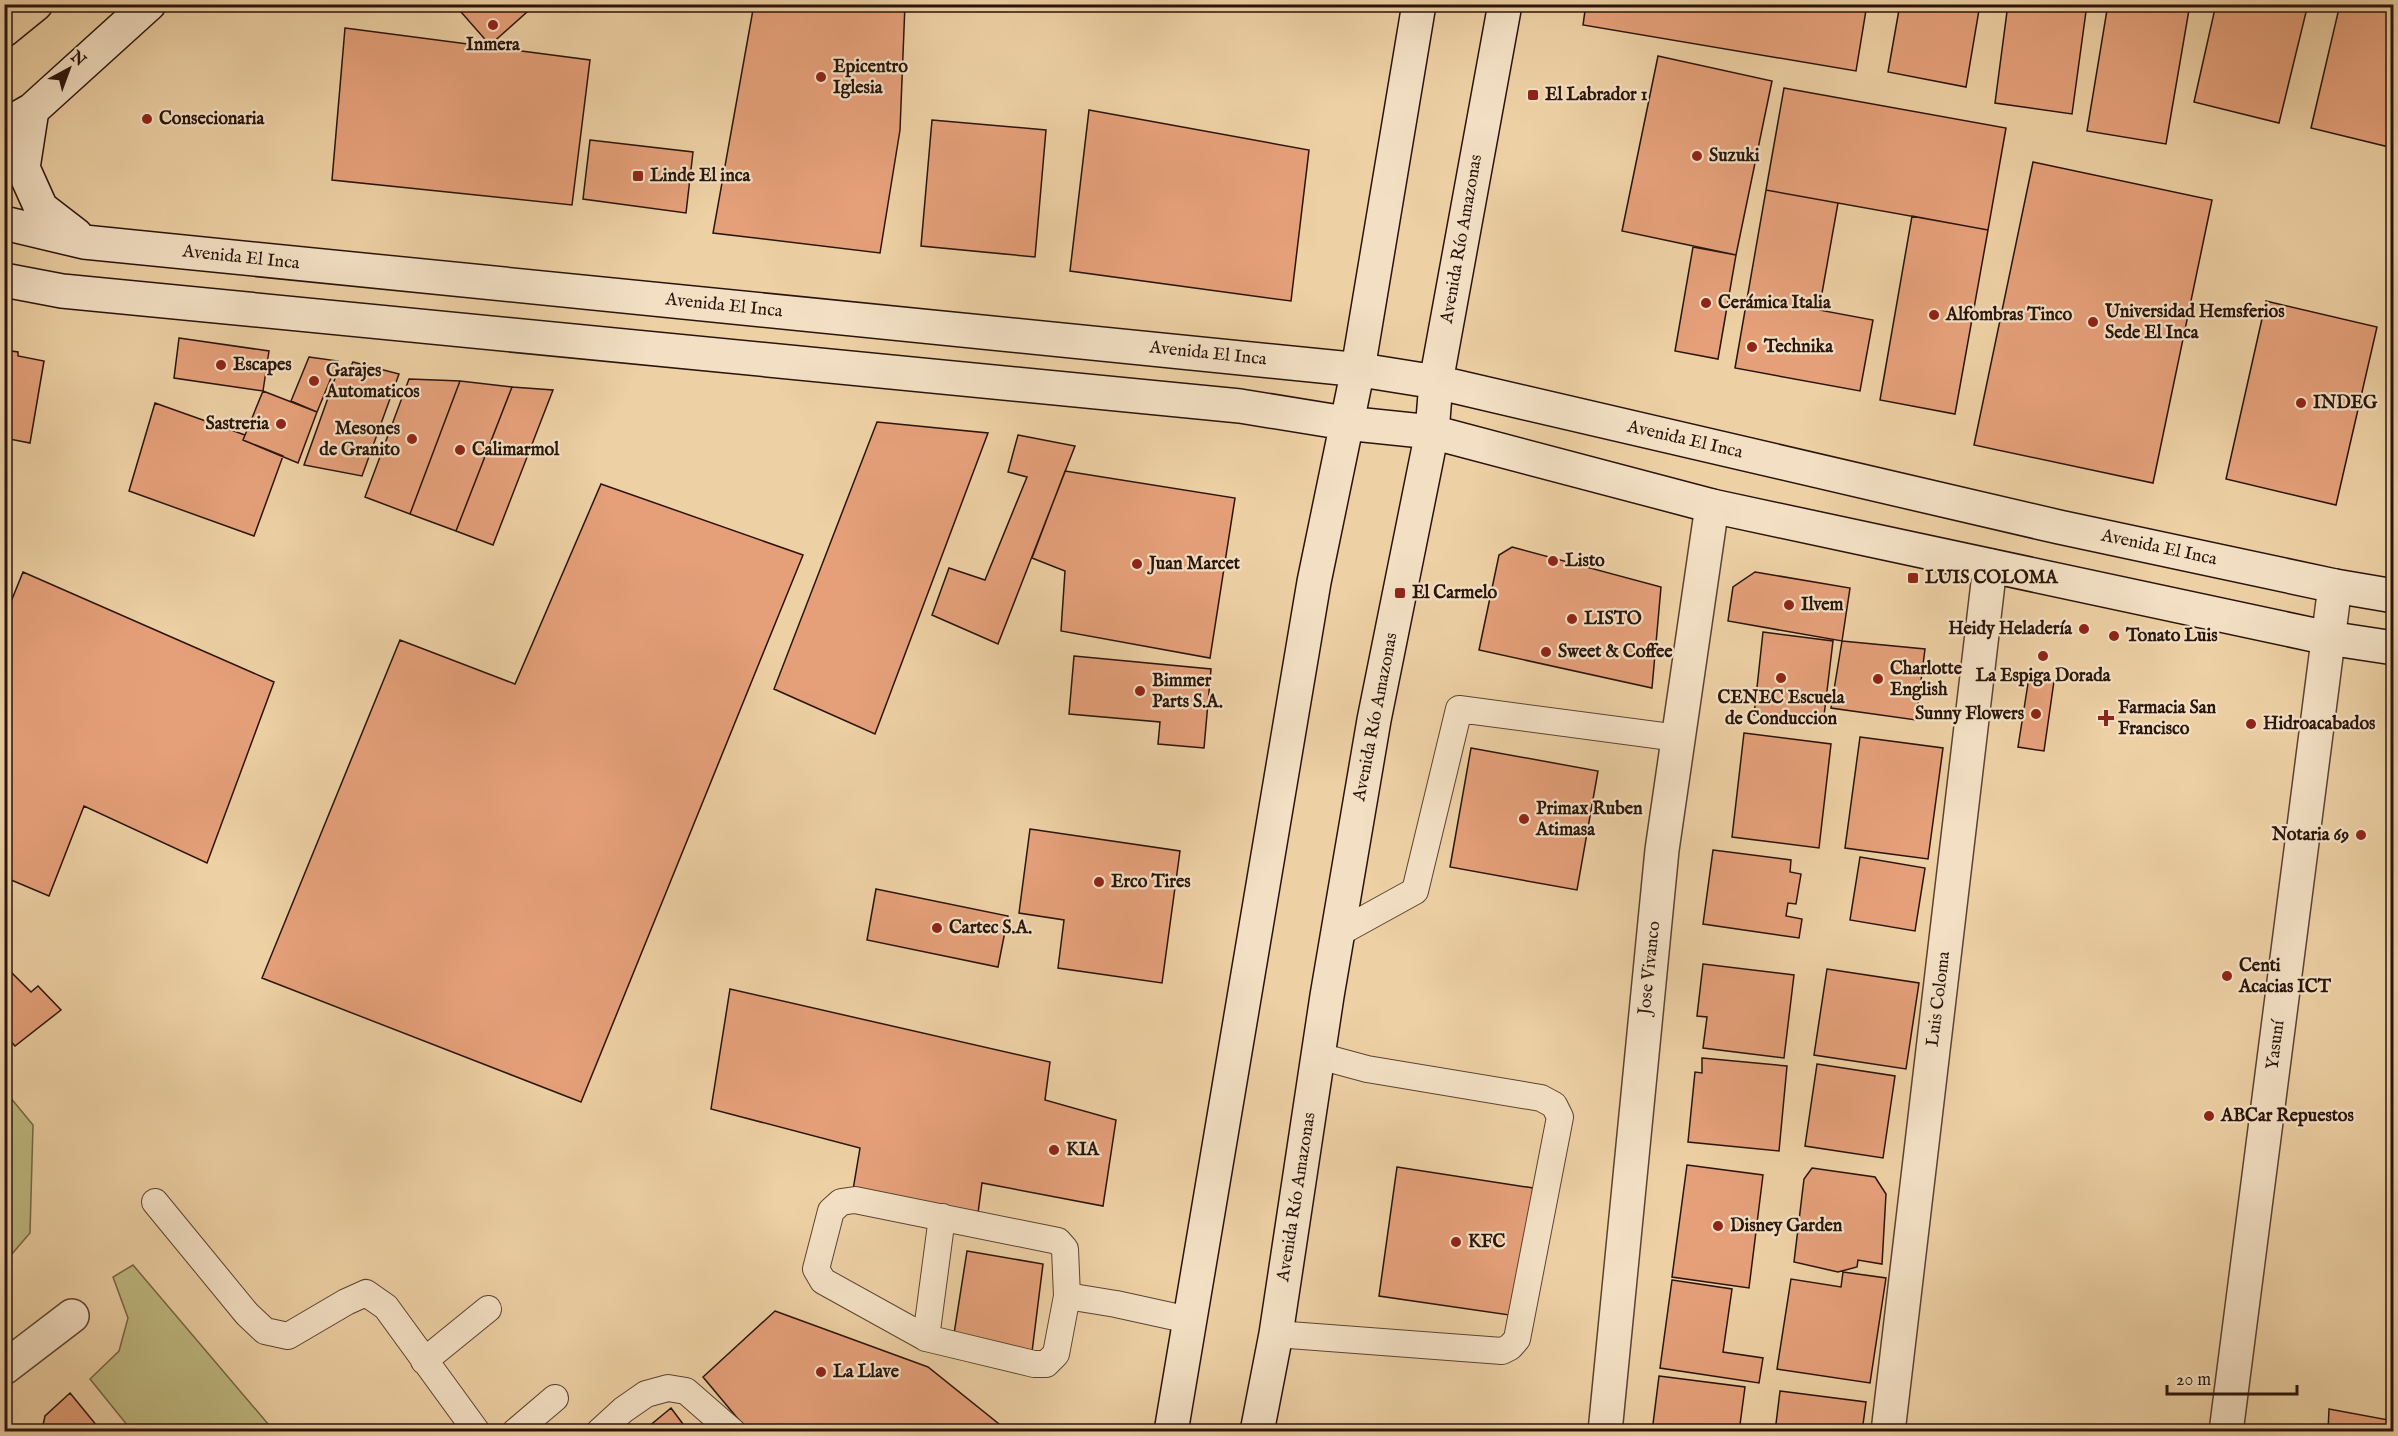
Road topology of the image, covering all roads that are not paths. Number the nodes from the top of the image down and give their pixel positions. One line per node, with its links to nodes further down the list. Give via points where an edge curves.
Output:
1 (36, 4): 5 (main road)
2 (149, 4): 6 (main road)
3 (1419, 4): 10 (main road)
4 (1505, 4): 11 (main road, Avenida Río Amazonas)
5 (4, 30)
6 (18, 118): 8 (main road, via 23,168 41,208)
7 (4, 223): 8 (main road, Avenida El Inca)
8 (84, 242): 10 (main road, Avenida El Inca)
9 (4, 280): 12 (main road, via 62,291 1240,406)
10 (1358, 369): 11 (main road, Avenida El Inca); 12 (main road)
11 (1436, 382): 13 (main road, Avenida Río Amazonas); 16 (main road, Avenida El Inca, via 2059,527)
12 (1345, 423): 13 (main road); 28 (main road, via 1314,582)
13 (1432, 432): 14 (main road); 21 (main road, Avenida Río Amazonas, via 1374,720)
14 (1712, 506): 15 (main road); 20 (main road, Jose Vivanco)
15 (1990, 566): 18 (main road); 41 (main road, Luis Coloma)
16 (2335, 586): 17 (main road, Avenida El Inca); 18 (main road, Yasuní)
17 (2394, 596)
18 (2328, 638): 19 (main road); 42 (main road, Yasuní)
19 (2394, 648)
20 (1678, 738): 21 (lane, via 1459,709 1414,891); 40 (main road, Jose Vivanco, via 1662,850)
21 (1337, 934): 22 (main road, Avenida Río Amazonas)
22 (1319, 1056): 29 (main road, Avenida Río Amazonas); 29 (lane, via 1367,1069 1541,1098 1554,1105 1560,1117 1517,1339 1510,1347 1502,1351)
23 (155, 1202): 31 (lane, via 265,1331 288,1336 366,1293 386,1307)
24 (942, 1217): 25 (lane, via 1058,1241 1065,1249); 30 (lane); 30 (lane, via 855,1200 841,1202 831,1211 816,1269 833,1288)
25 (1067, 1296): 28 (lane); 30 (lane, via 1056,1354 1046,1364)
26 (488, 1309): 31 (lane)
27 (72, 1316): 32 (main road)
28 (1189, 1320): 38 (main road)
29 (1276, 1334): 39 (main road, Avenida Río Amazonas)
30 (926, 1338)
31 (424, 1361): 34 (lane)
32 (4, 1368)
33 (555, 1398): 35 (lane)
34 (477, 1431)
35 (516, 1431)
36 (599, 1431): 37 (lane, via 646,1394 668,1388 686,1391)
37 (733, 1431)
38 (1171, 1431)
39 (1257, 1431)
40 (1605, 1431)
41 (1888, 1431)
42 (2226, 1431)

